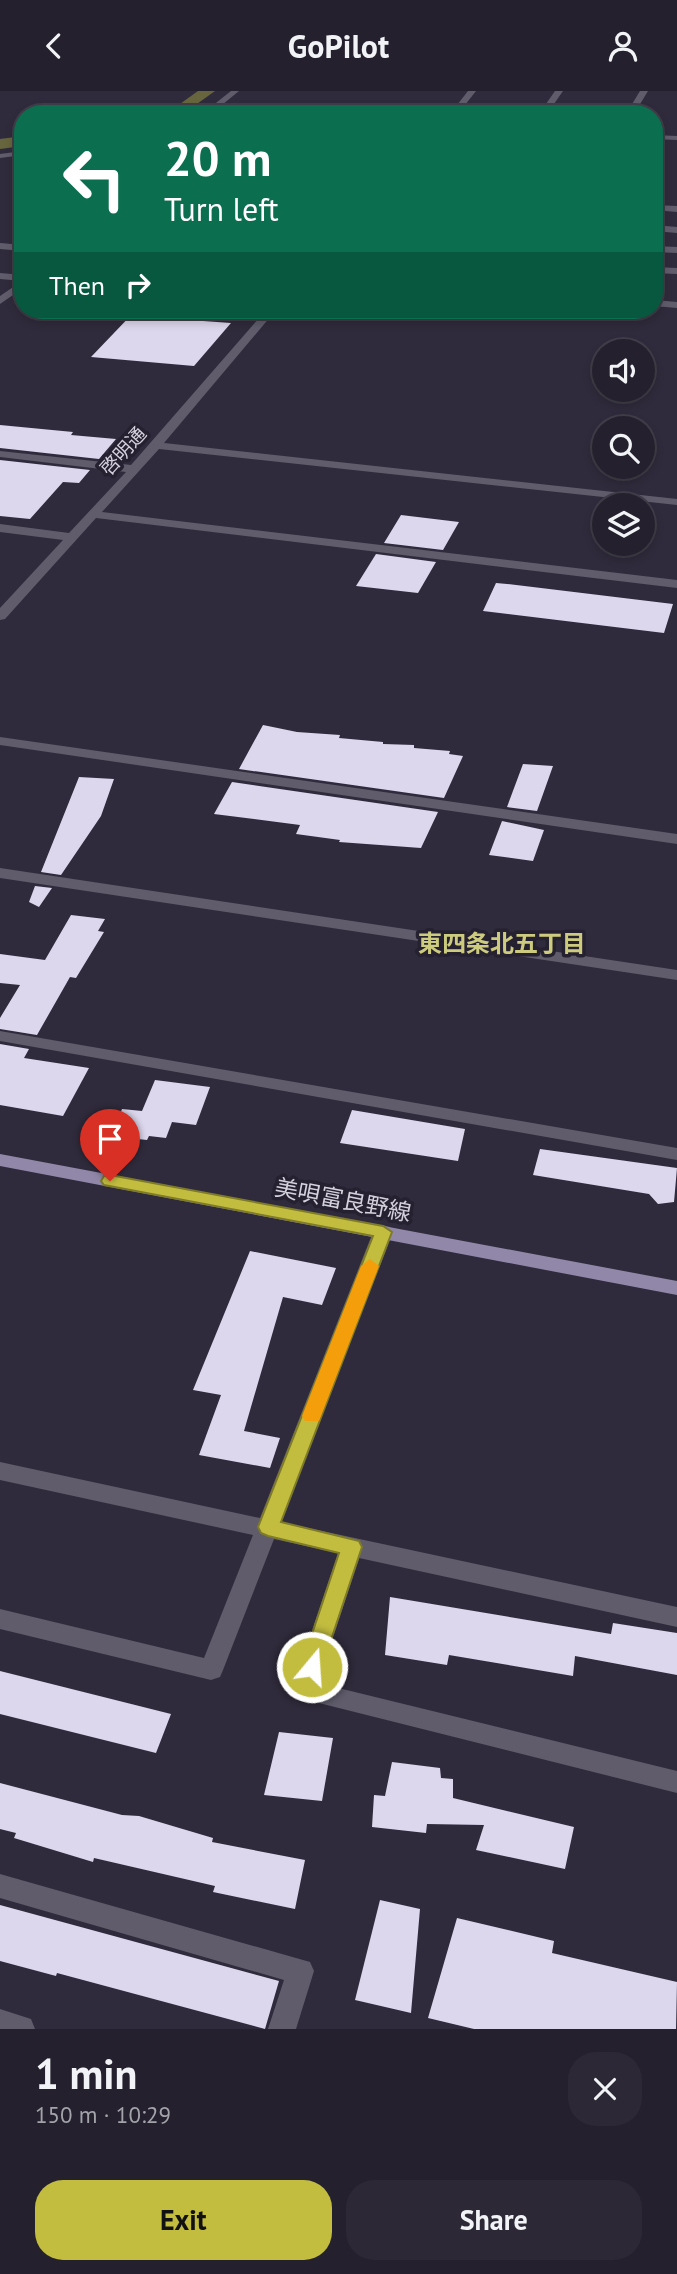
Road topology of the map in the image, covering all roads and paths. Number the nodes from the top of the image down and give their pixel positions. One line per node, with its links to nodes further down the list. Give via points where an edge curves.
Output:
1 (235, 91): 3 (street)
2 (472, 91): 4 (street)
3 (217, 105)
4 (461, 105)
5 (14, 289): 6 (street)
6 (0, 301)
7 (263, 319): 8 (street, 啓明通)
8 (156, 445): 10 (street, 啓明通); 11 (street)
9 (0, 454): 10 (street)
10 (133, 469): 12 (street, 啓明通)
11 (677, 502)
12 (92, 514): 14 (street, 啓明通); 15 (street)
13 (0, 528): 14 (street)
14 (71, 537): 16 (street, 啓明通)
15 (677, 584)
16 (0, 616)
17 (0, 741): 18 (street)
18 (677, 839)
19 (0, 873): 20 (street)
20 (677, 975)
21 (0, 1036): 22 (street)
22 (677, 1154)
23 (0, 1160): 24 (main road, 美唄富良野線)
24 (383, 1232): 25 (main road, 美唄富良野線); 27 (street)
25 (677, 1288)
26 (0, 1471): 27 (street)
27 (268, 1527): 28 (street); 30 (street, via 211,1670)
28 (351, 1547): 29 (street); 31 (street, via 304,1691)
29 (677, 1617)
30 (0, 1619)
31 (677, 1782)
32 (0, 1886): 35 (street, via 300,1971)
33 (0, 2023): 34 (street)
34 (21, 2029)
35 (282, 2029)

